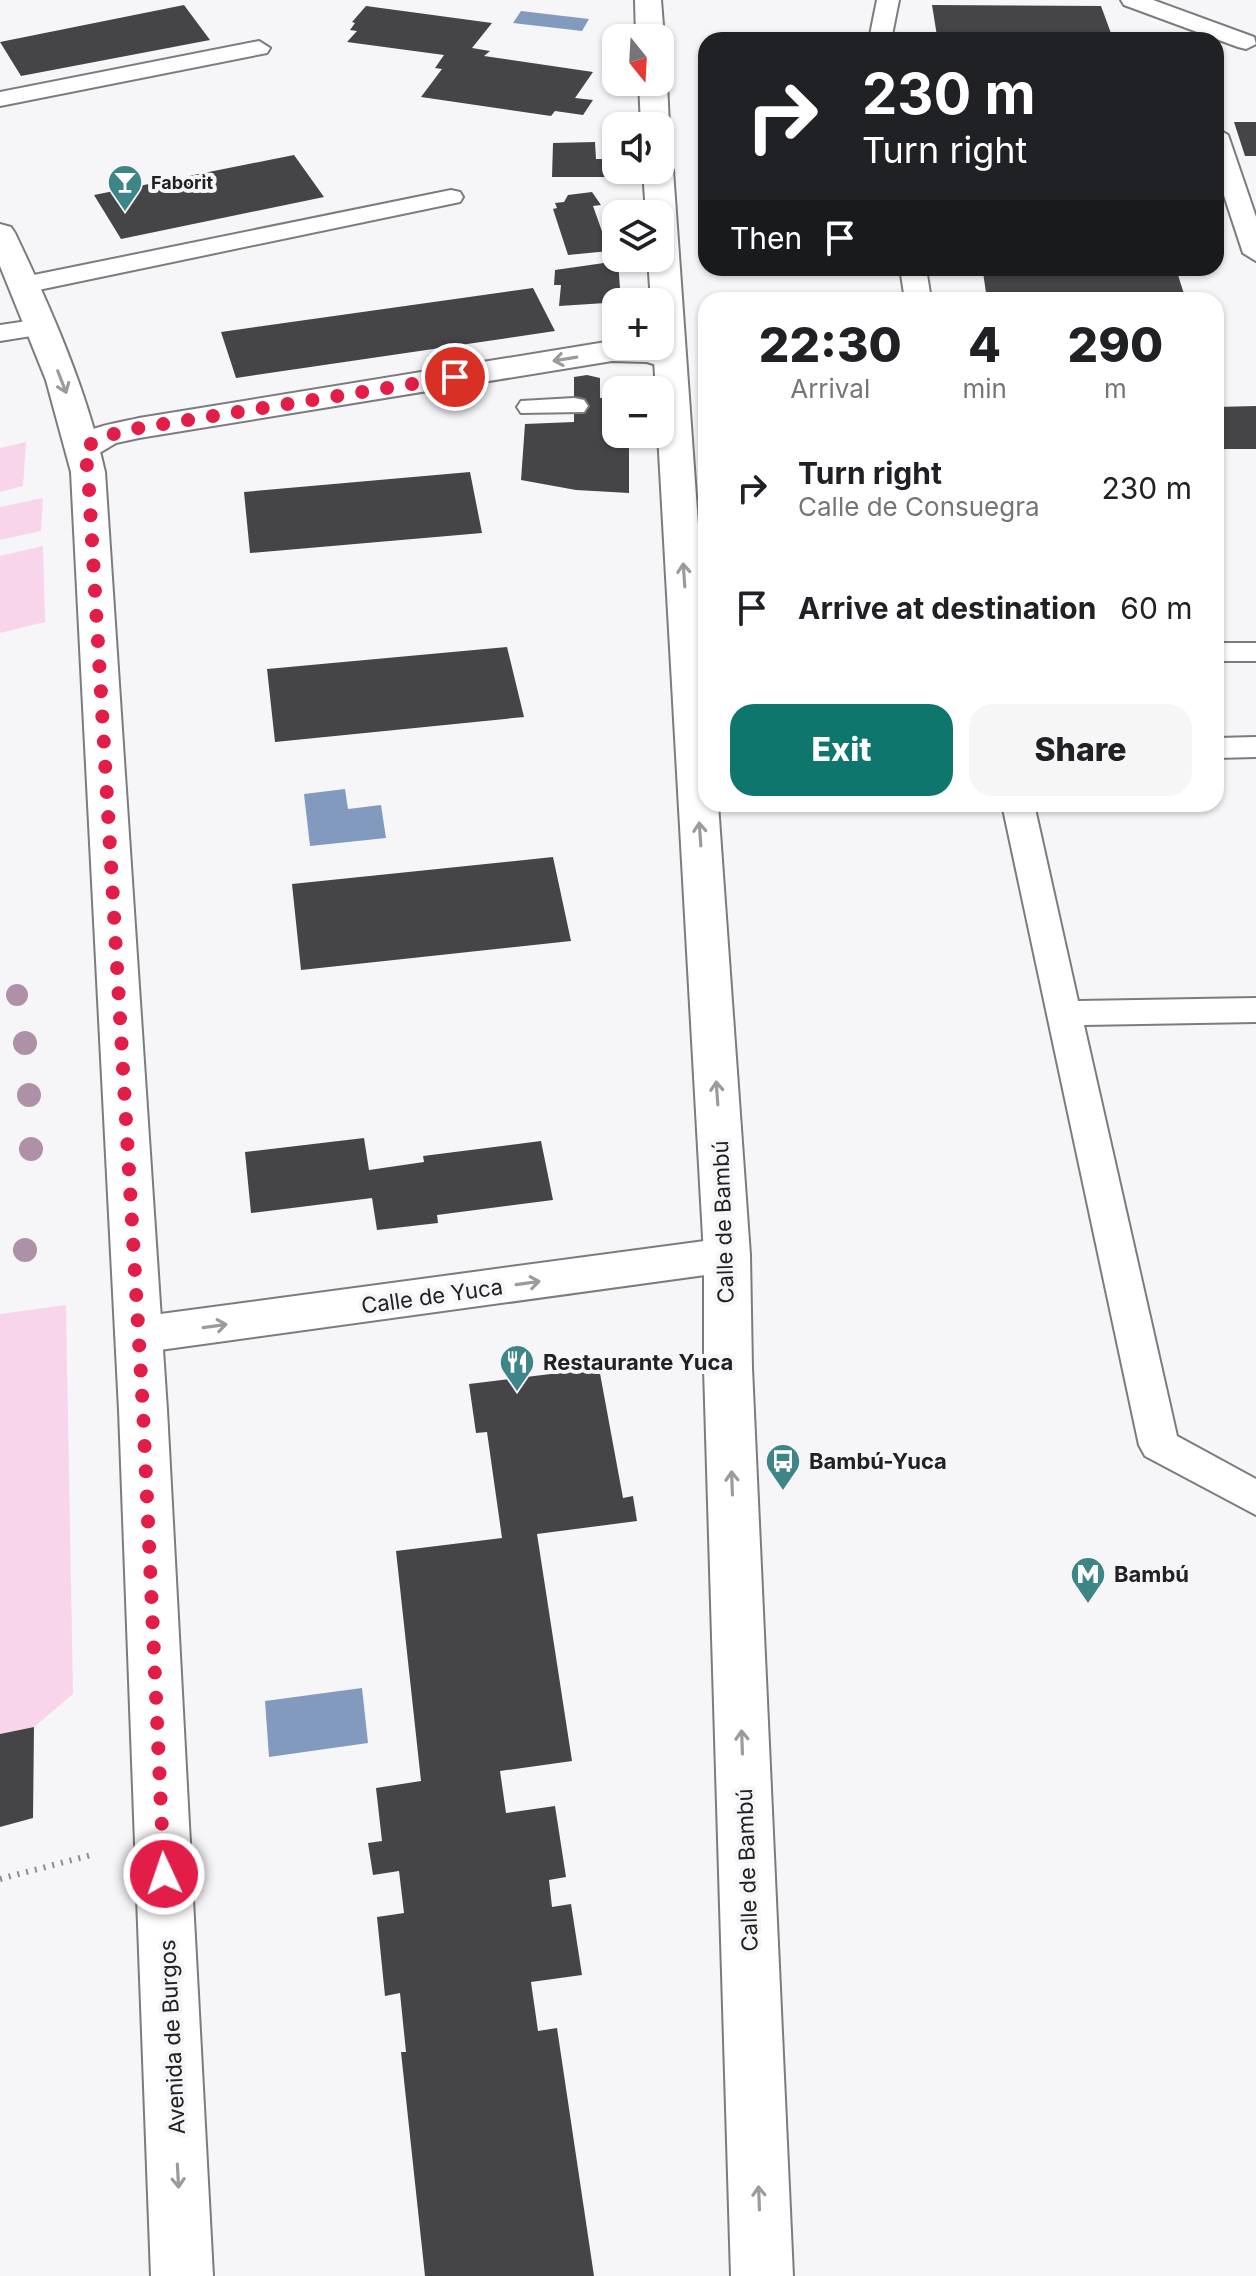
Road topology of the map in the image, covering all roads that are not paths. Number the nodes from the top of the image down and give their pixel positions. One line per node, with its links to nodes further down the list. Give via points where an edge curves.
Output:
1 (648, 0): 5 (street)
2 (888, 0): 6 (lane)
3 (1132, 0): 4 (lane)
4 (1168, 14): 7 (lane); 8 (lane)
5 (649, 24)
6 (882, 32)
7 (1175, 32)
8 (1218, 32)
9 (1224, 34): 10 (lane)
10 (1246, 42)
11 (259, 48): 12 (lane)
12 (0, 99)
13 (1224, 159): 17 (lane)
14 (659, 184): 19 (street, Calle de Bambú)
15 (451, 197): 18 (lane)
16 (0, 233): 18 (street, Avenida de Burgos)
17 (1256, 253)
18 (24, 285): 20 (street, Avenida de Burgos)
19 (665, 288)
20 (20, 330): 24 (street, Avenida de Burgos, one-way to 24, via 74,413)
21 (602, 353): 24 (street, one-way to 24, via 139,428 105,436)
22 (574, 406): 23 (lane)
23 (531, 407)
24 (84, 448): 34 (street, Avenida de Burgos)
25 (669, 448): 33 (street, Calle de Bambú, one-way to 25)
26 (1224, 652): 27 (lane)
27 (1256, 652)
28 (1256, 747): 29 (lane)
29 (1224, 748)
30 (1020, 812): 32 (lane)
31 (1256, 1010): 32 (lane)
32 (1064, 1013): 35 (lane, via 1159,1445)
33 (727, 1255): 34 (street, Calle de Yuca, one-way to 33); 37 (street, Calle de Bambú, one-way to 33)
34 (138, 1335): 36 (street, Avenida de Burgos, one-way to 36)
35 (1256, 1498)
36 (182, 2276)
37 (762, 2276)

